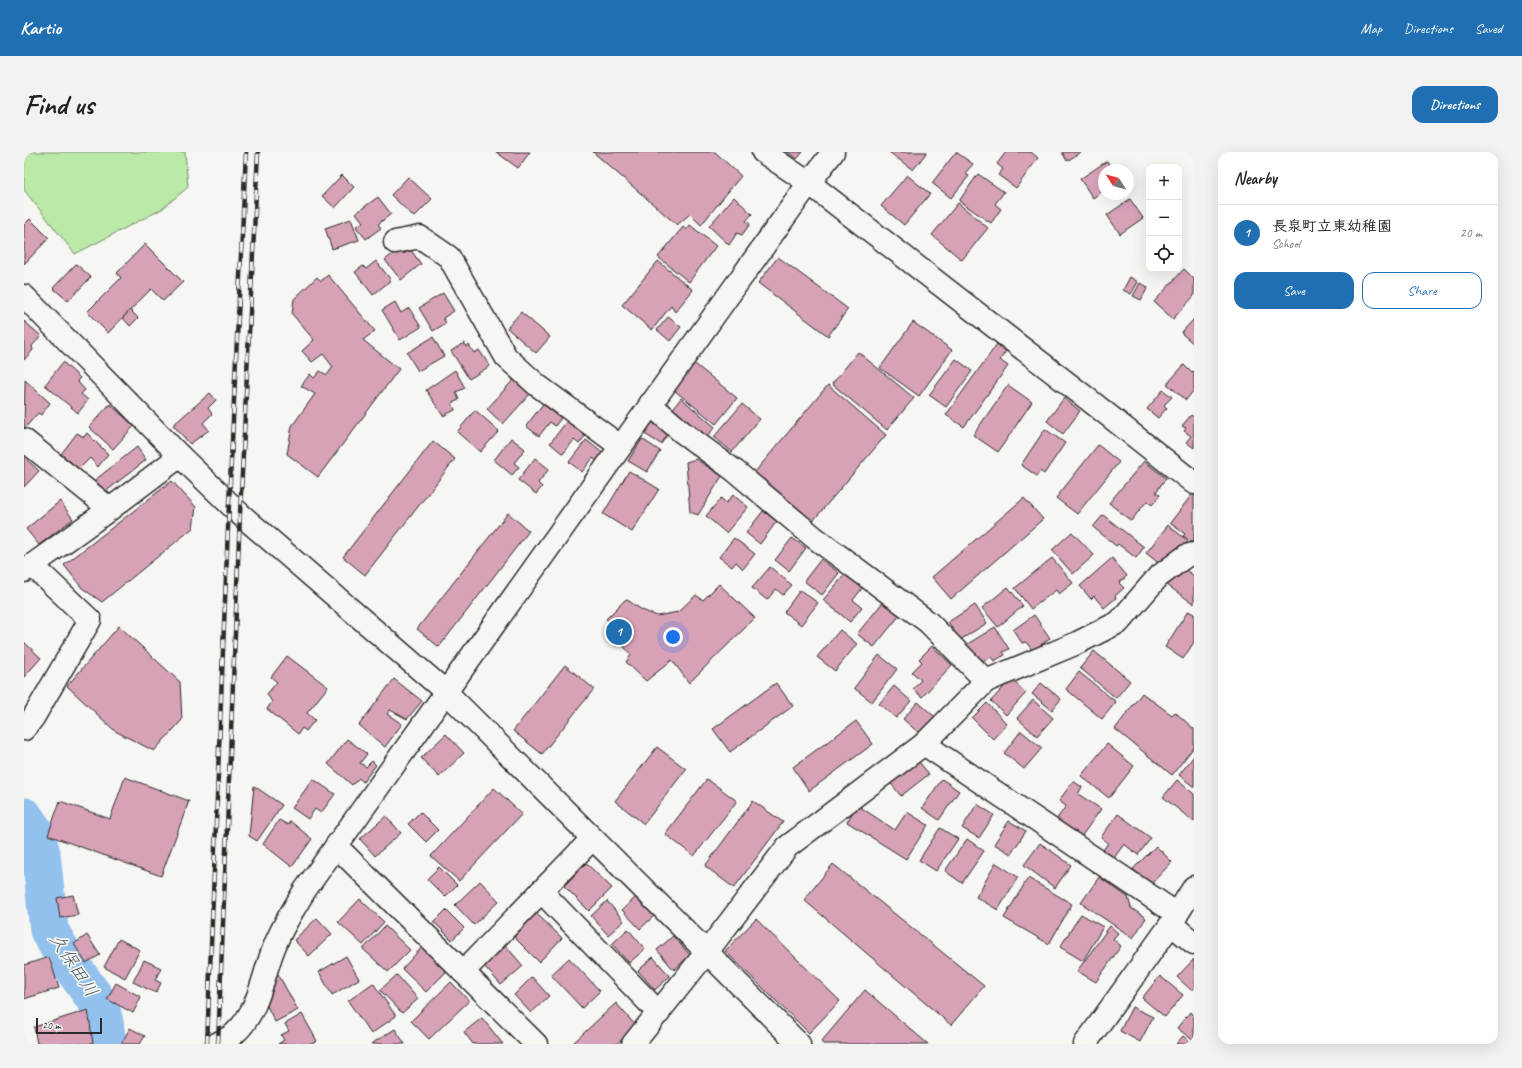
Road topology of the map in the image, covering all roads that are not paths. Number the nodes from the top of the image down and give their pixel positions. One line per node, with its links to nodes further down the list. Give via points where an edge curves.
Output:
1 (763, 152): 3 (street)
2 (833, 152): 3 (street)
3 (809, 183): 6 (street); 10 (street)
4 (395, 242): 8 (street, via 420,237 449,257 506,357 537,385)
5 (24, 296): 9 (street)
6 (650, 404): 8 (street); 14 (street, via 815,538 928,622)
7 (24, 440): 11 (street)
8 (620, 446): 15 (street)
9 (180, 456): 11 (street); 15 (street, via 240,514)
10 (1194, 483)
11 (110, 509): 13 (street)
12 (1194, 554): 14 (street, via 1186,556 1158,577 1119,622 1076,644)
13 (28, 568): 16 (street, via 90,620 33,718)
14 (986, 681): 17 (street)
15 (446, 692): 18 (street); 19 (street)
16 (24, 729)
17 (924, 744): 22 (street); 24 (street, via 787,846)
18 (592, 839): 21 (street); 24 (street)
19 (336, 846): 25 (street); 27 (street, via 284,925 272,953 262,989 245,1021 236,1032)
20 (1194, 887): 22 (street)
21 (541, 891): 25 (street); 26 (street)
22 (1174, 919): 23 (street); 31 (street)
23 (1194, 943)
24 (706, 953): 26 (street); 30 (street)
25 (463, 972): 28 (street)
26 (658, 1012): 29 (street)
27 (217, 1044)
28 (536, 1044)
29 (633, 1044)
30 (799, 1044)
31 (1085, 1044)

